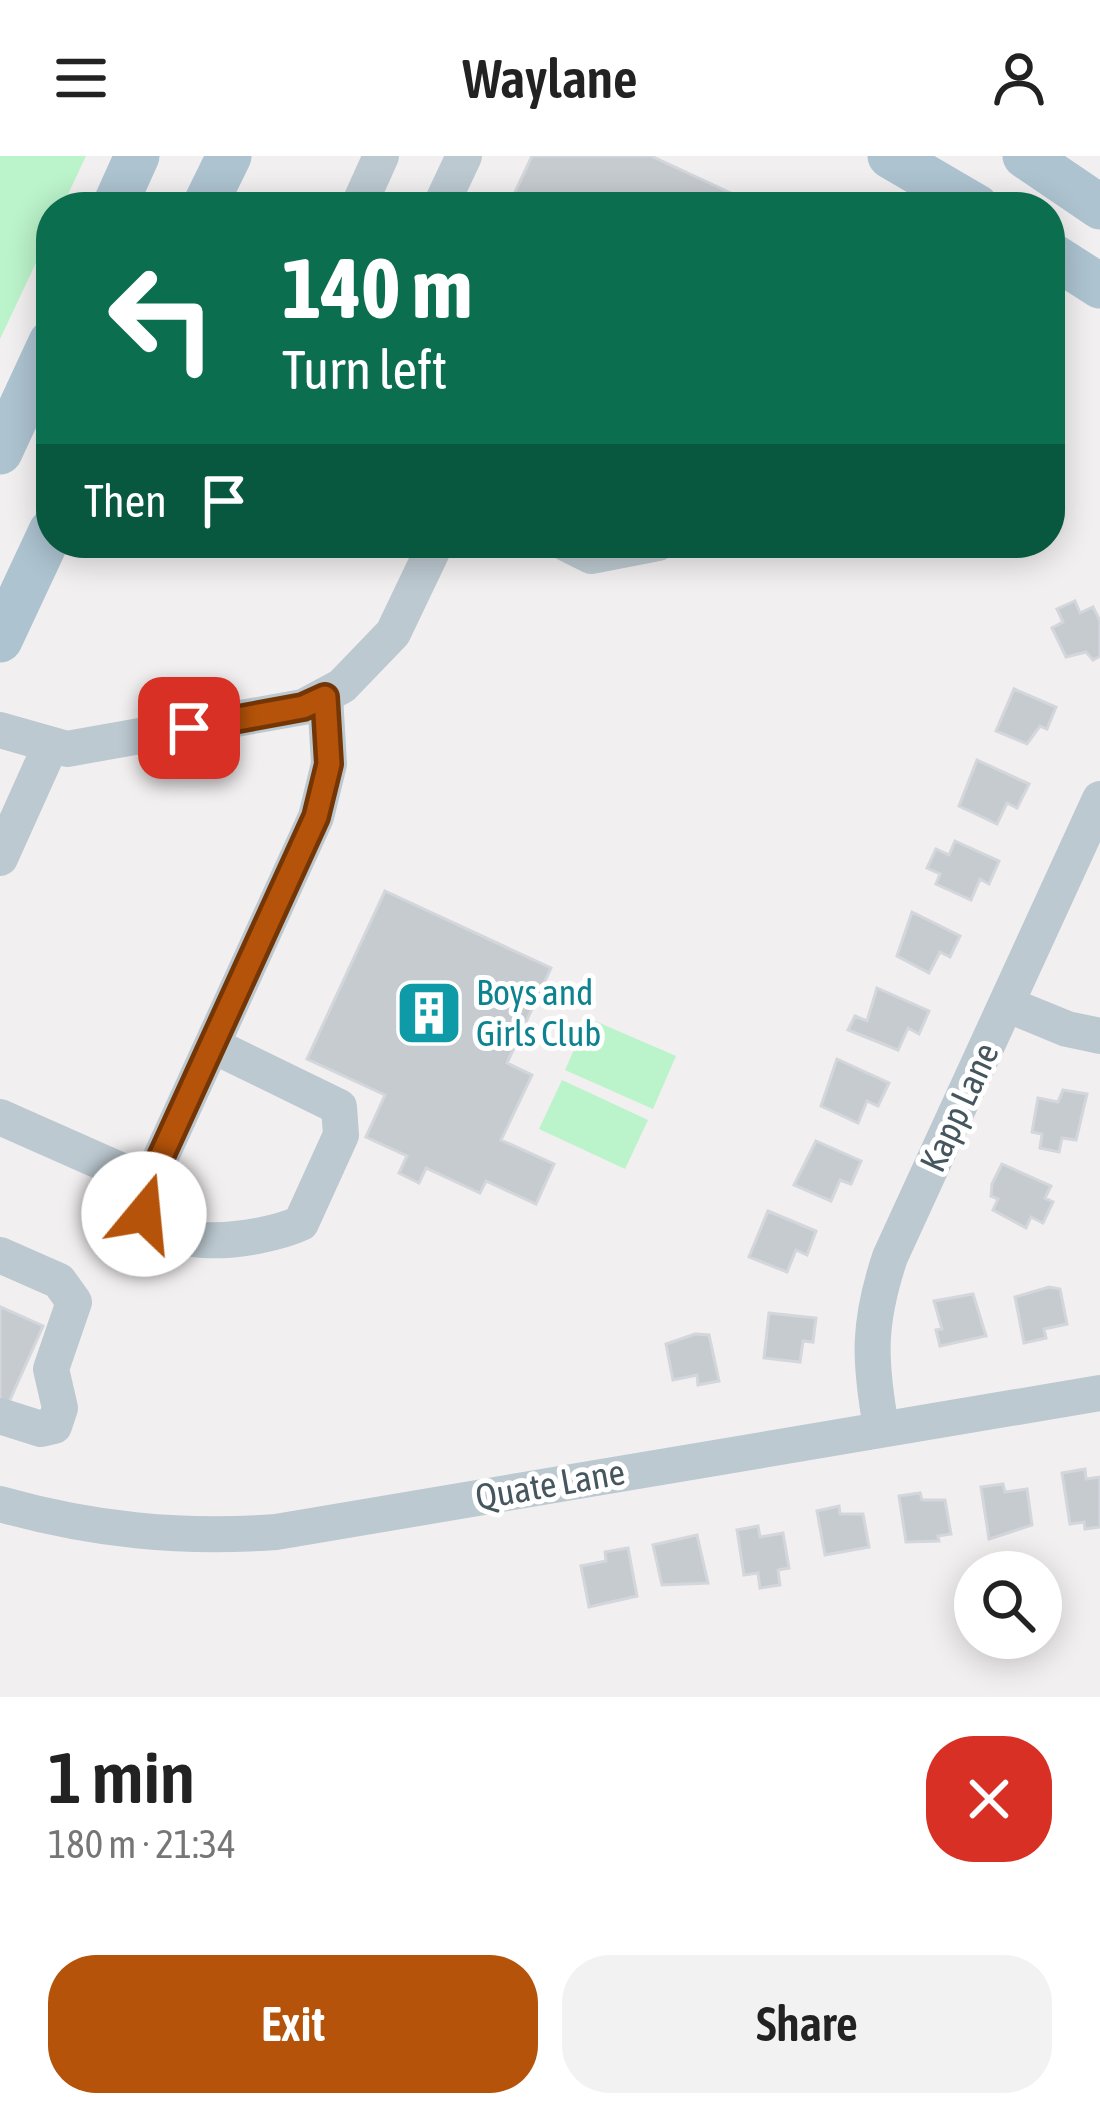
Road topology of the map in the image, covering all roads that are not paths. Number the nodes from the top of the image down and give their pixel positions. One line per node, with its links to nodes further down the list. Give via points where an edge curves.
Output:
1 (137, 156): 7 (main road)
2 (229, 156): 8 (main road)
3 (381, 156): 9 (street)
4 (464, 156): 10 (street)
5 (890, 156): 11 (main road)
6 (1025, 156): 12 (main road)
7 (121, 192)
8 (211, 192)
9 (365, 192)
10 (447, 192)
11 (951, 192)
12 (1100, 207)
13 (1065, 264): 14 (main road)
14 (1100, 286)
15 (36, 374): 16 (main road)
16 (0, 452)
17 (39, 558): 19 (main road)
18 (421, 558): 20 (street, via 393,633)
19 (0, 640)
20 (325, 697): 22 (street, via 95,746); 27 (street, via 322,798)
21 (0, 730): 22 (street)
22 (50, 747): 24 (street)
23 (1100, 799): 25 (street, Kapp Lane)
24 (0, 858)
25 (1006, 1004): 26 (street); 33 (street, Kapp Lane, via 872,1311)
26 (1100, 1036)
27 (212, 1045): 29 (street); 29 (street, via 339,1107 341,1135 301,1223 282,1232 196,1242 144,1214)
28 (0, 1117): 29 (street)
29 (149, 1184)
30 (0, 1256): 32 (street, via 59,1281 74,1302 51,1369 60,1408 54,1426)
31 (1100, 1393): 33 (street, Quate Lane)
32 (0, 1416)
33 (881, 1427): 34 (street, Quate Lane, via 276,1532 131,1532)
34 (0, 1504)

